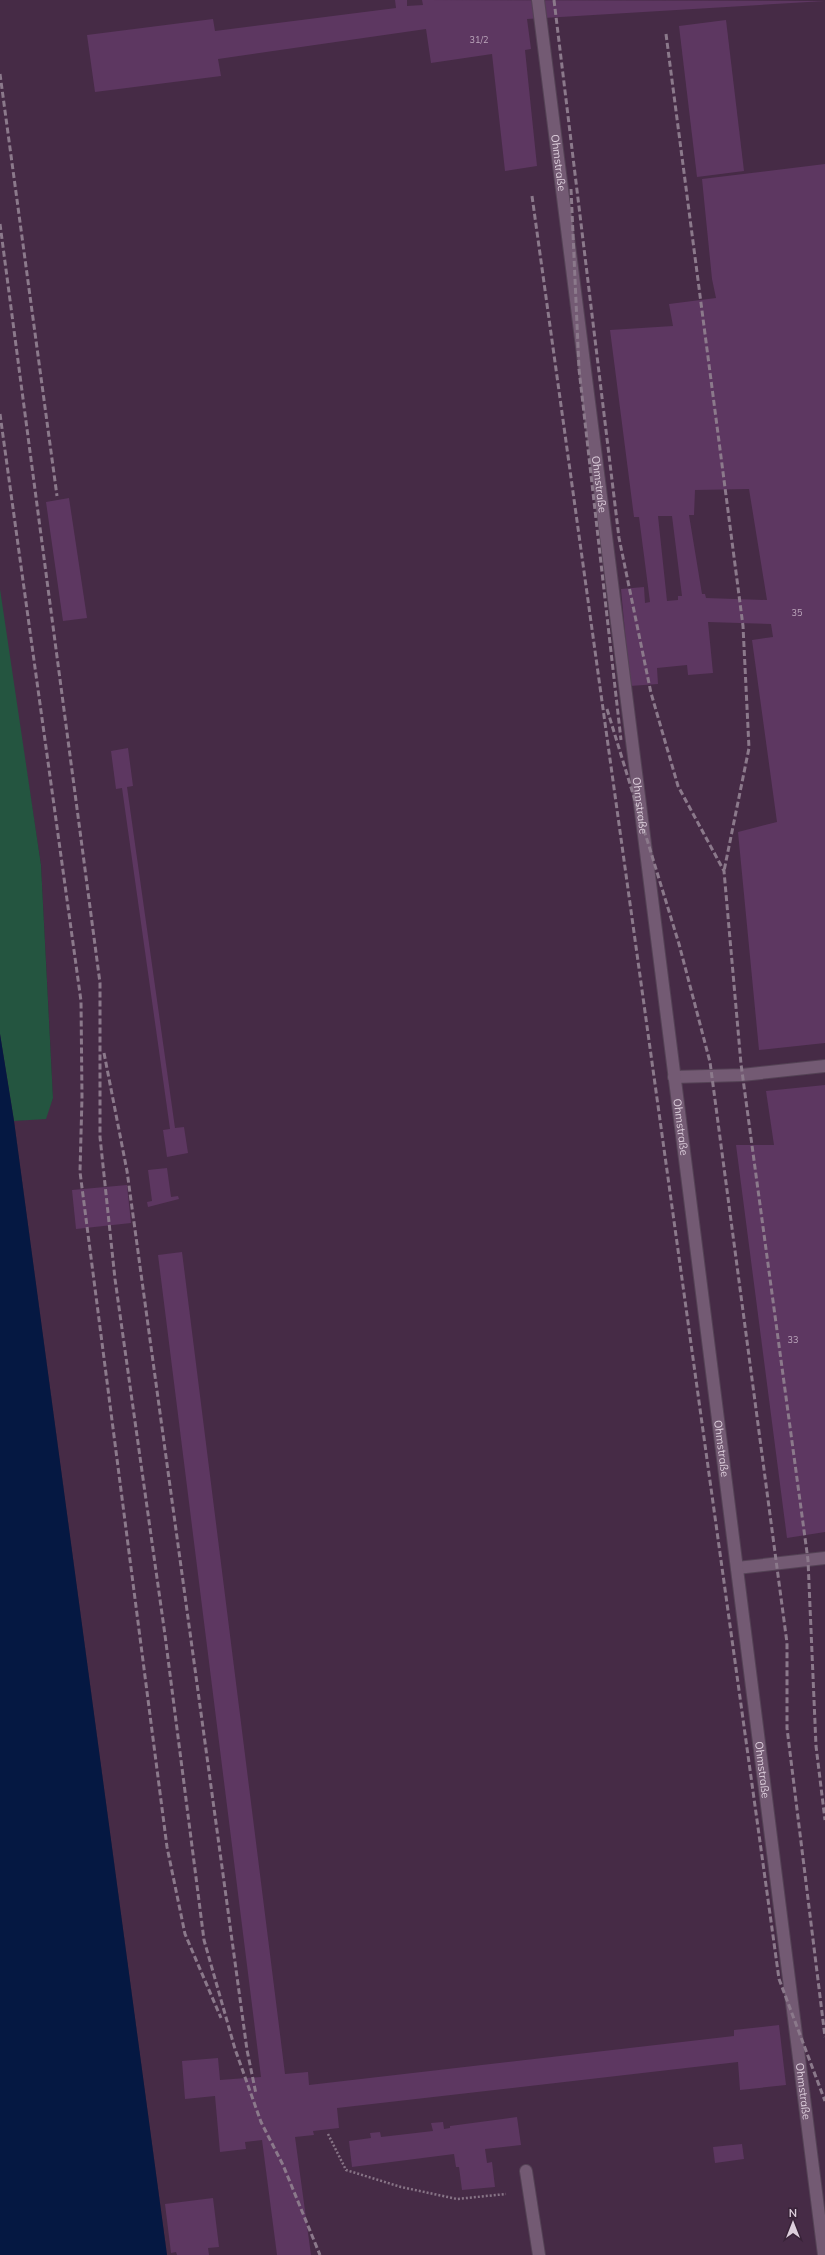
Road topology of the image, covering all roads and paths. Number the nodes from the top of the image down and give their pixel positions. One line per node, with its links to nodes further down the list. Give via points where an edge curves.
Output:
1 (538, 0): 3 (street, Ohmstraße)
2 (825, 1066): 3 (street, via 742,1075)
3 (674, 1076): 5 (street, Ohmstraße)
4 (825, 1558): 5 (street)
5 (737, 1568): 10 (street, Ohmstraße)
6 (328, 2134): 8 (path, via 346,2170 401,2187 457,2199)
7 (526, 2171): 8 (street)
8 (529, 2192): 9 (street)
9 (539, 2255)
10 (824, 2255)

